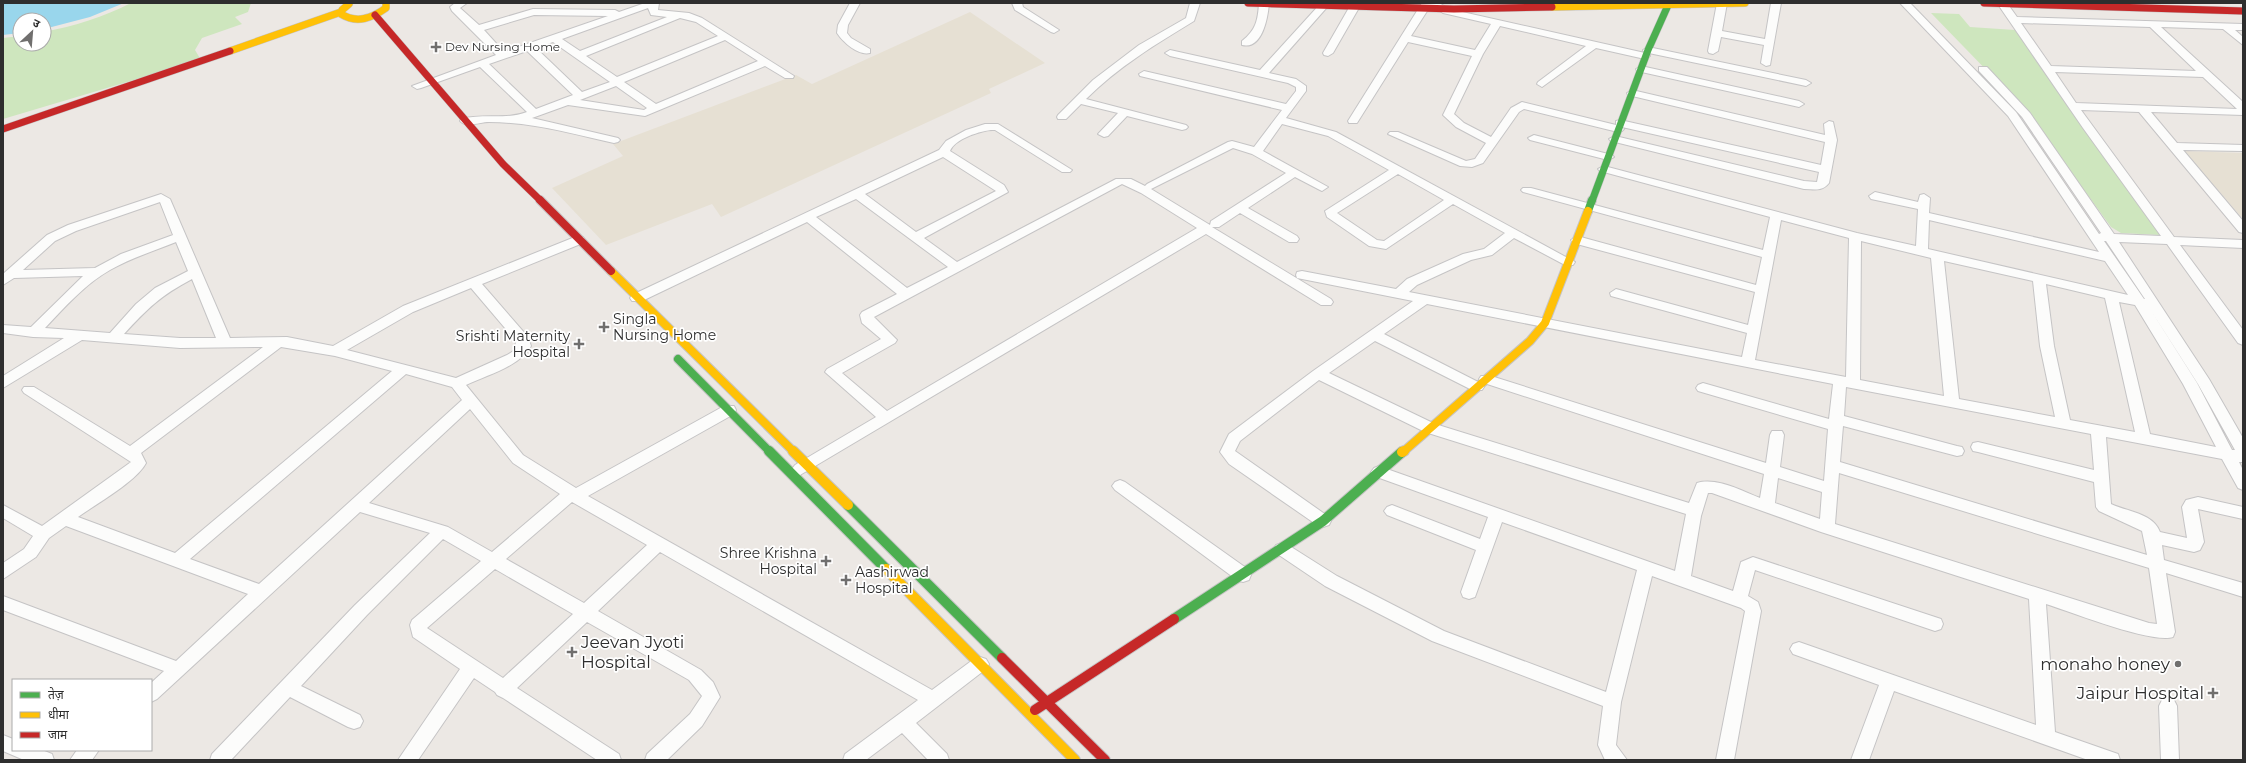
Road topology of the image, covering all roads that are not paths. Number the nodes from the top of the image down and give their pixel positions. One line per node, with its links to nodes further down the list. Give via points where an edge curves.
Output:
1 (462, 3): 36 (street, via 455,9)
2 (654, 3): 27 (street); 30 (street, via 654,13)
3 (855, 3): 47 (street, via 842,25 842,33 847,40)
4 (1017, 3): 37 (street, via 1023,12)
5 (1196, 3): 73 (street, via 1191,19 1144,46 1097,82)
6 (1248, 3): 7 (main road)
7 (1264, 3): 20 (main road); 43 (street, via 1262,26)
8 (1390, 3): 24 (main road)
9 (1556, 3): 24 (main road)
10 (1722, 3): 11 (main road); 21 (main road); 38 (street)
11 (1745, 3)
12 (1776, 3): 44 (street)
13 (1905, 3): 124 (street, via 2012,114)
14 (1916, 3): 126 (street, via 2026,115)
15 (1984, 3): 16 (main road)
16 (2002, 3): 22 (main road); 31 (street)
17 (2164, 3): 25 (main road)
18 (350, 4): 28 (main road)
19 (389, 4): 29 (main road)
20 (1318, 4): 23 (main road); 61 (street)
21 (1669, 4): 24 (main road); 51 (main road)
22 (2041, 4): 26 (main road)
23 (1355, 6): 24 (main road); 50 (street)
24 (1431, 6): 32 (street); 41 (street)
25 (2243, 6)
26 (2243, 11)
27 (624, 13): 36 (street, via 533,12); 40 (street)
28 (342, 15): 29 (main road, via 365,21); 91 (main road, via 76,109)
29 (375, 15): 66 (main road)
30 (682, 15): 39 (street, via 699,20); 53 (street)
31 (2015, 20): 33 (street); 59 (street)
32 (1497, 23): 45 (street); 52 (street)
33 (2152, 24): 34 (street); 62 (street)
34 (2225, 26): 35 (street); 42 (street)
35 (2243, 27)
36 (477, 29): 54 (street)
37 (1054, 30)
38 (1717, 33): 44 (street); 48 (street)
39 (724, 37): 55 (street); 65 (street)
40 (554, 38): 46 (street); 53 (street)
41 (1405, 38): 52 (street); 88 (street)
42 (2243, 42)
43 (1246, 43)
44 (1768, 43): 57 (street)
45 (1593, 45): 51 (street); 68 (street)
46 (529, 47): 54 (street); 72 (street)
47 (866, 51)
48 (1713, 51)
49 (1170, 53): 61 (street)
50 (1328, 53)
51 (1647, 53): 58 (main road); 67 (street)
52 (1478, 54): 98 (street, via 1448,115 1460,125)
53 (579, 55): 65 (street)
54 (502, 56): 56 (street)
55 (765, 62): 64 (street); 80 (street)
56 (482, 63): 66 (street); 83 (street)
57 (1766, 63)
58 (1641, 69): 70 (main road); 75 (street)
59 (2048, 69): 62 (street); 76 (street)
60 (1144, 74): 77 (street)
61 (1262, 74): 77 (street, via 1301,86 1301,91)
62 (2206, 74): 79 (street)
63 (410, 76): 69 (main road)
64 (788, 76)
65 (617, 81): 72 (street); 80 (street)
66 (430, 82): 69 (street); 87 (main road)
67 (1806, 83)
68 (1542, 84)
69 (417, 86): 71 (main road)
70 (1632, 93): 92 (main road); 97 (street)
71 (425, 95)
72 (580, 96): 74 (street)
73 (1079, 100): 81 (street); 84 (street)
74 (566, 101): 80 (street, via 641,113); 83 (street)
75 (1799, 104)
76 (2073, 106): 78 (street); 130 (street)
77 (1287, 108): 86 (street)
78 (2142, 108): 82 (street); 99 (street)
79 (2243, 108)
80 (656, 109)
81 (1125, 112): 90 (street); 93 (street)
82 (2243, 112)
83 (534, 113): 85 (street)
84 (1062, 116)
85 (520, 119): 87 (street, via 482,118); 96 (street)
86 (1280, 120): 102 (street); 104 (street, via 1332,134)
87 (465, 121): 131 (main road)
88 (1353, 121)
89 (1829, 124): 97 (street)
90 (1182, 127)
91 (3, 129)
92 (1618, 130): 98 (street, via 1522,105 1515,110); 103 (main road); 107 (street); 107 (street, via 1813,186 1820,186 1823,183)
93 (1104, 134)
94 (1394, 134): 98 (street, via 1464,164 1479,161)
95 (1534, 138): 103 (street)
96 (614, 140)
97 (1831, 140): 107 (street)
98 (1492, 142)
99 (2173, 146): 100 (street); 121 (street)
100 (2243, 148)
101 (944, 152): 106 (street, via 945,147 953,141 991,126); 112 (street); 127 (street, via 1000,187 1002,192)
102 (1256, 152): 108 (street); 109 (street, via 1239,145 1226,146)
103 (1608, 157): 105 (main road)
104 (1398, 169): 114 (street); 114 (street, via 1331,211 1331,214 1373,243 1386,245)
105 (1604, 169): 115 (main road); 118 (street)
106 (1066, 170)
107 (1826, 170)
108 (1294, 172): 110 (street); 117 (street)
109 (1151, 186)
110 (1322, 187)
111 (1527, 190): 115 (street)
112 (857, 194): 119 (street); 127 (street)
113 (1875, 196): 116 (street)
114 (1453, 199): 122 (street)
115 (1589, 207): 129 (main road); 134 (street)
116 (1923, 207): 133 (street); 136 (street)
117 (1240, 208): 120 (street); 128 (street)
118 (1776, 215): 123 (street); 134 (street)
119 (808, 217): 147 (street); 150 (street)
120 (1211, 226): 138 (street, via 1120,180); 152 (street); 179 (street)
121 (2243, 229)
122 (1514, 232): 137 (street); 148 (street, via 1488,252 1467,258 1412,282)
123 (1855, 236): 133 (street); 170 (street)
124 (2095, 236): 126 (street); 136 (street)
125 (178, 237): 139 (street); 140 (street); 142 (street, via 164,199 157,199 72,228 51,238)
126 (2108, 237): 130 (street); 154 (street)
127 (916, 238): 138 (street)
128 (1293, 239)
129 (1577, 240): 137 (main road); 145 (street)
130 (2172, 241): 132 (street); 162 (street)
131 (570, 244): 144 (street); 150 (main road)
132 (2243, 244)
133 (1922, 251): 135 (street)
134 (1768, 255): 145 (street)
135 (1937, 256): 143 (street); 177 (street)
136 (2109, 258): 153 (street)
137 (1569, 262): 155 (main road)
138 (956, 267): 147 (street)
139 (97, 272): 142 (street); 158 (street)
140 (194, 273): 161 (street, via 160,291 141,307); 164 (street)
141 (1302, 275): 148 (street)
142 (7, 278)
143 (2039, 280): 149 (street); 181 (street, via 2047,346)
144 (474, 283): 166 (street, via 408,309); 172 (street, via 523,340 524,346 520,353 512,358)
145 (1761, 290): 157 (street)
146 (1616, 293): 157 (street)
147 (906, 294): 179 (street, via 870,313 866,318 888,337 889,341 832,372)
148 (1399, 294): 151 (street)
149 (2111, 297): 153 (street); 185 (street)
150 (637, 298): 165 (main road)
151 (1425, 299): 155 (street); 159 (street)
152 (1326, 302)
153 (2140, 303): 154 (street); 190 (street, via 2190,383)
154 (2156, 306): 188 (street, via 2204,382)
155 (1545, 322): 167 (street); 173 (main road, via 1530,341)
156 (3, 329): 158 (street)
157 (1754, 331): 167 (street)
158 (33, 333): 160 (street)
159 (1374, 335): 169 (street); 173 (street)
160 (78, 336): 161 (street); 171 (street)
161 (113, 338): 164 (street)
162 (2243, 340)
163 (278, 342): 164 (street); 166 (street); 189 (street)
164 (224, 343)
165 (684, 346): 178 (main road, via 672,352); 193 (main road)
166 (335, 351): 168 (street)
167 (1748, 362): 170 (street)
168 (403, 369): 172 (street); 219 (street)
169 (1318, 374): 182 (street); 210 (street, via 1234,438 1227,452 1234,460)
170 (1846, 382): 177 (street); 180 (street)
171 (3, 383)
172 (457, 383): 176 (street)
173 (1482, 383): 182 (main road); 194 (street)
174 (1703, 388): 180 (street)
175 (29, 390): 189 (street)
176 (471, 400): 201 (street, via 518,459); 202 (street)
177 (1952, 403): 181 (street)
178 (730, 410): 196 (main road); 201 (street)
179 (886, 418): 193 (street)
180 (1836, 422): 187 (street); 192 (street)
181 (2064, 424): 183 (street)
182 (1430, 428): 195 (main road); 206 (street)
183 (2098, 430): 185 (street); 197 (street)
184 (1777, 435): 194 (street)
185 (2144, 439): 190 (street)
186 (1978, 446): 197 (street)
187 (1957, 451)
188 (2243, 451)
189 (131, 452): 209 (street, via 140,461 138,466)
190 (2228, 454): 191 (street); 198 (street)
191 (2243, 457)
192 (1832, 465): 200 (street); 220 (street)
193 (806, 466): 196 (street); 243 (main road)
194 (1771, 470): 200 (street); 203 (street)
195 (1379, 472): 207 (street); 210 (main road)
196 (792, 474): 234 (main road)
197 (2101, 478): 214 (street, via 2104,507 2112,513 2149,526)
198 (2243, 484)
199 (1120, 486): 223 (street)
200 (1830, 489): 211 (street)
201 (573, 495): 215 (street); 218 (street)
202 (357, 504): 212 (street); 226 (street)
203 (1767, 506): 206 (street, via 1713,487 1703,486); 211 (street)
204 (3, 511): 213 (street)
205 (1392, 511): 216 (street)
206 (1695, 511): 224 (street)
207 (1497, 514): 216 (street); 221 (street)
208 (2243, 514): 214 (street, via 2198,503 2191,504 2196,542 2194,546)
209 (66, 519): 213 (street); 219 (street)
210 (1323, 521): 217 (main road)
211 (1827, 528): 228 (street)
212 (442, 531): 218 (street); 238 (street, via 361,610)
213 (43, 534): 222 (street, via 30,552)
214 (2154, 537): 220 (street)
215 (658, 544): 231 (street); 241 (street)
216 (1485, 546): 227 (street)
217 (1282, 549): 223 (main road); 242 (street, via 1331,581 1438,636)
218 (493, 559): 231 (street); 235 (street, via 418,625 419,632)
219 (177, 561): 226 (street)
220 (2156, 564): 225 (street); 228 (street, via 2167,632 2148,630)
221 (1646, 566): 224 (street); 242 (street)
222 (3, 572)
223 (1243, 575): 243 (main road)
224 (1682, 580): 229 (street)
225 (2243, 590)
226 (261, 592): 236 (street)
227 (1469, 592)
228 (2037, 594): 248 (street)
229 (1739, 600): 232 (street, via 1747,567 1753,563); 262 (street, via 1747,603 1753,611)
230 (3, 602): 236 (street)
231 (584, 613): 239 (street); 256 (street, via 695,675 707,687 711,697 704,710)
232 (1935, 624)
233 (1800, 649): 237 (street)
234 (980, 664): 241 (street); 245 (main road)
235 (472, 666): 239 (street); 254 (street)
236 (178, 669): 240 (street)
237 (1889, 681): 248 (street); 263 (street)
238 (288, 688): 246 (street); 253 (street)
239 (503, 690): 255 (street)
240 (152, 693)
241 (933, 700): 247 (street)
242 (1612, 702): 261 (street, via 1607,745 1610,753)
243 (1046, 703): 245 (main road); 260 (main road)
244 (2168, 706): 265 (street)
245 (1029, 714): 259 (main road)
246 (354, 721)
247 (903, 722): 257 (street); 258 (street)
248 (2046, 737): 264 (street)
249 (23, 751): 251 (street)
250 (89, 751): 252 (street)
251 (45, 760)
252 (79, 760)
253 (219, 760)
254 (407, 760)
255 (612, 760)
256 (654, 760)
257 (852, 760)
258 (940, 760)
259 (1075, 760)
260 (1105, 760)
261 (1618, 760)
262 (1725, 760)
263 (1860, 760)
264 (2111, 760)
265 (2170, 760)

